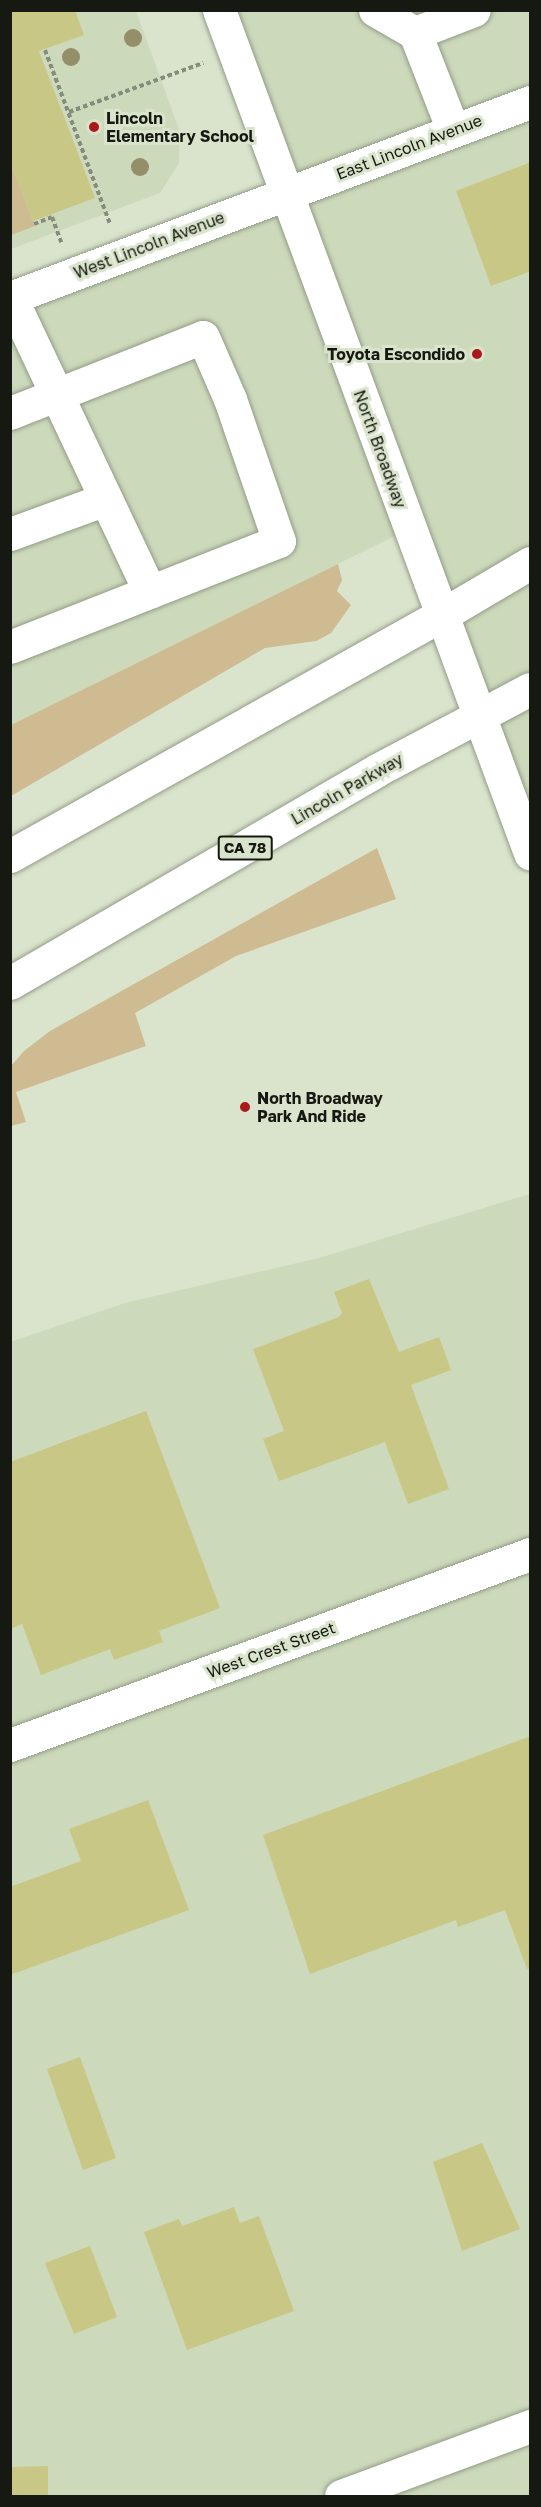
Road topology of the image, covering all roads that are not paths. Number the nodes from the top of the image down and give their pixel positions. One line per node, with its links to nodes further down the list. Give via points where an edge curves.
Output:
1 (219, 10): 7 (main road, North Broadway)
2 (375, 10): 4 (main road)
3 (474, 10): 4 (main road)
4 (415, 33): 6 (main road)
5 (531, 102): 6 (main road, East Lincoln Avenue)
6 (453, 130): 7 (main road, East Lincoln Avenue)
7 (288, 193): 8 (main road, West Lincoln Avenue); 15 (main road, North Broadway)
8 (11, 298): 9 (main road)
9 (56, 395): 10 (main road); 11 (main road); 14 (main road, via 203,337 279,541)
10 (10, 413)
11 (106, 499): 12 (main road); 14 (main road)
12 (10, 534)
13 (531, 563): 15 (main road)
14 (150, 592): 16 (main road)
15 (442, 615): 18 (main road, North Broadway); 20 (main road)
16 (10, 647)
17 (531, 689): 18 (main road, Lincoln Parkway)
18 (481, 715): 19 (main road, North Broadway); 21 (main road, Lincoln Parkway / CA 78, via 377,770)
19 (531, 853)
20 (10, 856)
21 (10, 982)
22 (531, 1554): 23 (main road, West Crest Street)
23 (10, 1745)
24 (531, 2426): 25 (main road)
25 (341, 2496)

